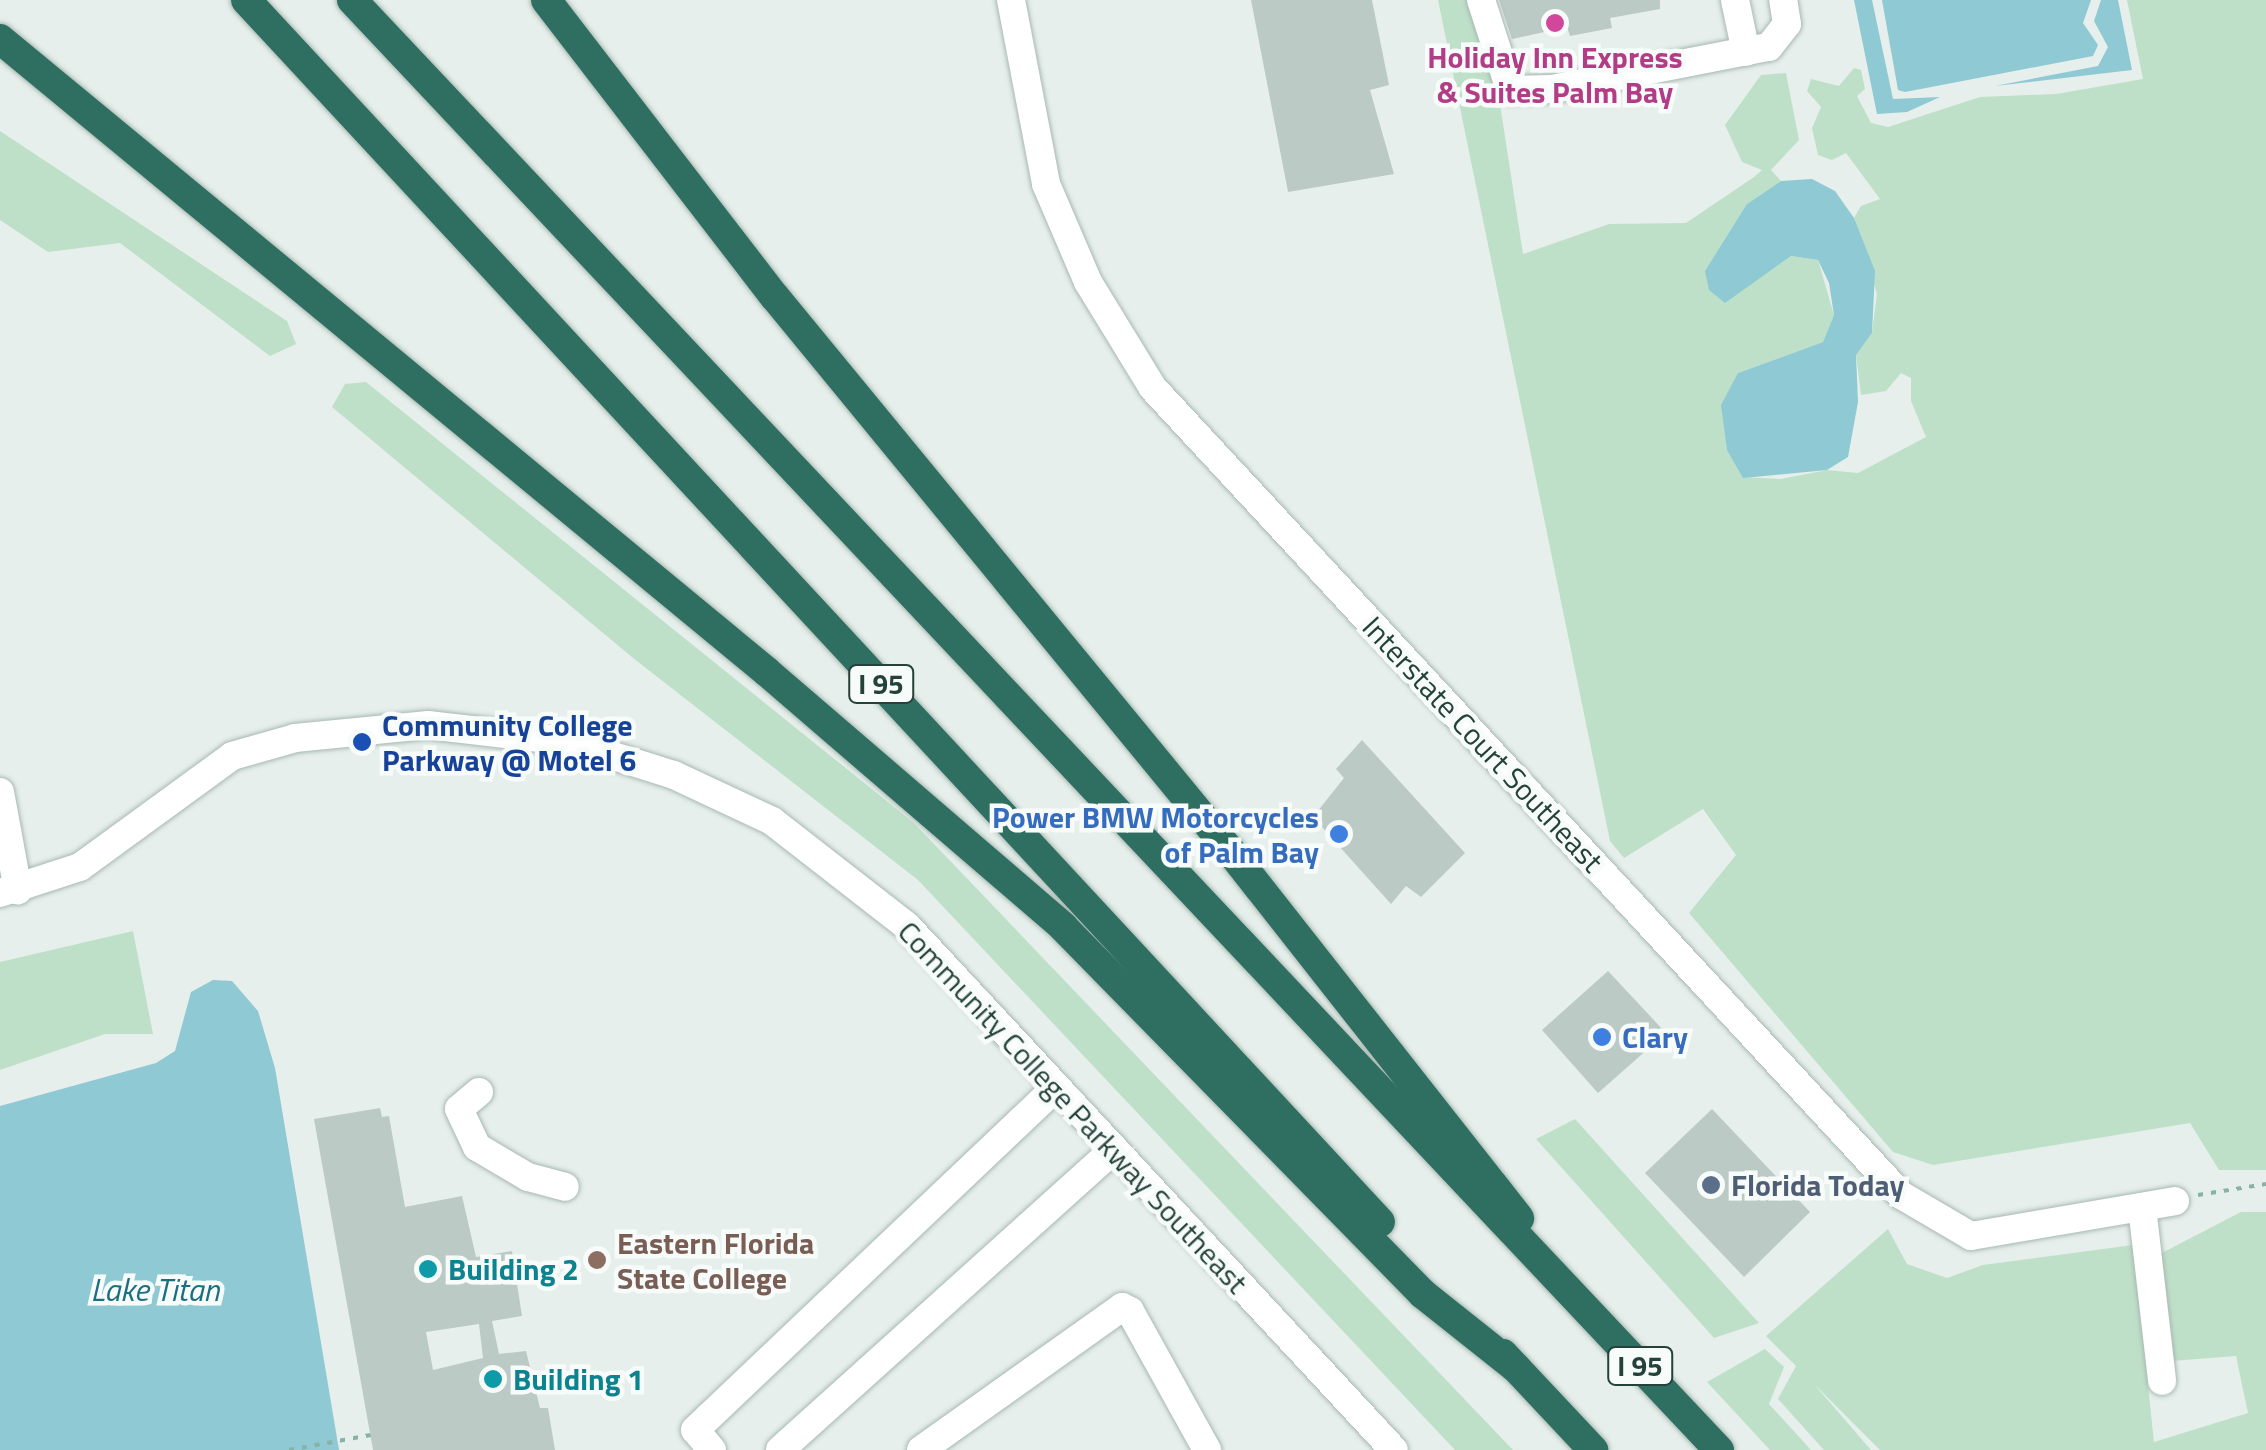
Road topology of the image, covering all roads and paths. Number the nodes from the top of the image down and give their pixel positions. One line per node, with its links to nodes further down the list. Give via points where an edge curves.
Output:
1 (246, 0): 20 (highway, I 95)
2 (352, 0): 19 (highway, I 95)
3 (546, 0): 19 (highway, via 775,297 1493,1178)
4 (1012, 0): 18 (street, Interstate Court Southeast, via 1046,184 1088,282 1153,388 1886,1179 1972,1236)
5 (1481, 0): 9 (street, via 1510,90 1552,89)
6 (1735, 0): 9 (street)
7 (1782, 0): 9 (street, via 1787,24 1769,48)
8 (0, 39): 20 (highway, via 767,672 1063,926 1424,1294)
9 (1746, 52)
10 (1, 807): 11 (street)
11 (9, 892): 12 (street, Community College Parkway Southeast, via 80,867 232,756 295,738 428,725 566,741 674,775 772,821 907,926)
12 (1056, 1087): 14 (street, Community College Parkway Southeast); 23 (street)
13 (479, 1092): 16 (street, via 459,1110 477,1147 528,1177)
14 (1114, 1149): 26 (street); 29 (street, Community College Parkway Southeast)
15 (2266, 1184): 17 (path)
16 (565, 1188)
17 (2175, 1201): 18 (street, Interstate Court Southeast)
18 (2142, 1206): 21 (street)
19 (1562, 1283): 31 (highway, I 95)
20 (1516, 1368): 30 (highway, I 95)
21 (2162, 1381)
22 (371, 1435): 24 (path)
23 (704, 1440)
24 (316, 1448): 25 (path)
25 (290, 1450)
26 (780, 1450)
27 (922, 1450): 28 (street, via 1122,1306)
28 (1207, 1450)
29 (1394, 1450)
30 (1593, 1450)
31 (1719, 1450)

